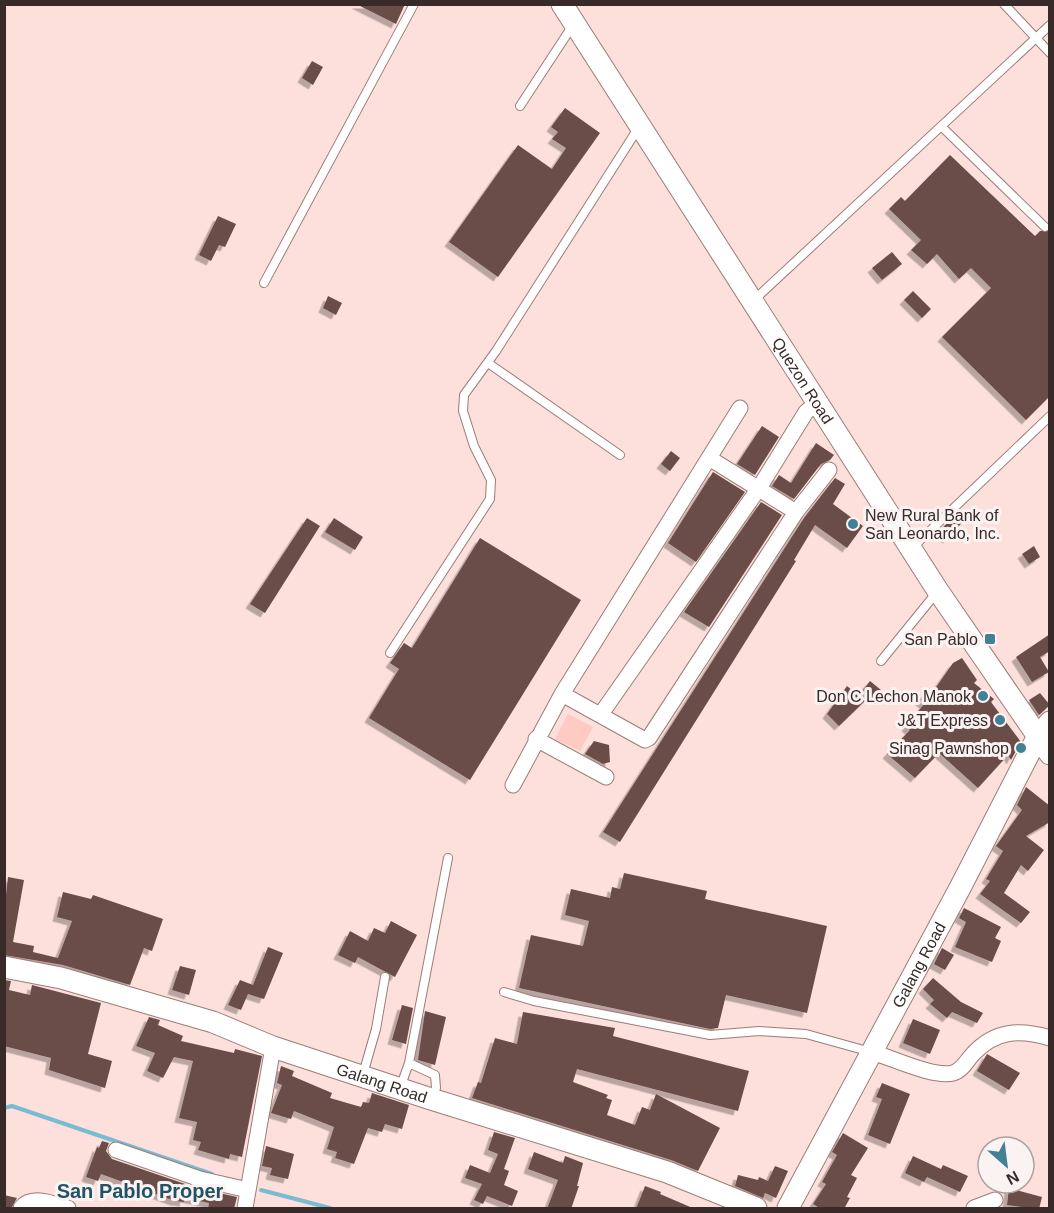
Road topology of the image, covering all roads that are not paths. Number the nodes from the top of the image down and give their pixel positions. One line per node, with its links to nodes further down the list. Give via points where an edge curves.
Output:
1 (414, 4): 12 (lane)
2 (562, 4): 4 (street, Quezon Road)
3 (1004, 4): 6 (lane)
4 (574, 24): 8 (lane); 9 (street, Quezon Road)
5 (1050, 25): 6 (lane)
6 (1035, 38): 7 (lane); 10 (lane)
7 (1050, 53)
8 (520, 106)
9 (640, 126): 13 (street, Quezon Road); 14 (lane)
10 (942, 127): 11 (lane); 13 (lane)
11 (1044, 226)
12 (264, 283)
13 (753, 302): 15 (street, Quezon Road)
14 (488, 363): 18 (lane); 25 (lane, via 464,395 463,411 490,480 490,499)
15 (818, 402): 21 (street, via 806,412); 23 (street, Quezon Road)
16 (740, 408): 19 (street)
17 (1050, 416): 23 (lane)
18 (620, 454)
19 (709, 458): 21 (street); 27 (street)
20 (829, 470): 22 (street)
21 (759, 488): 22 (street); 28 (street)
22 (796, 512): 28 (street, via 650,738 645,740)
23 (911, 548): 24 (street, Quezon Road)
24 (938, 591): 26 (lane); 29 (street, Quezon Road)
25 (390, 653)
26 (881, 661)
27 (562, 694): 28 (street); 30 (street)
28 (601, 714)
29 (1044, 729): 31 (street, Quezon Road); 40 (street, Galang Road)
30 (536, 739): 32 (street); 33 (street)
31 (1050, 754)
32 (606, 777)
33 (513, 784)
34 (448, 858): 41 (lane)
35 (4, 968): 39 (street, Galang Road, via 61,978 213,1022)
36 (385, 977): 42 (lane)
37 (504, 992): 40 (lane, via 710,1035 759,1031 806,1034)
38 (1050, 1038): 40 (street, via 1031,1033 1001,1033 987,1040 954,1073 941,1074)
39 (273, 1047): 42 (street, Galang Road); 46 (street)
40 (872, 1052): 52 (street, Galang Road)
41 (409, 1063): 43 (lane); 44 (lane, via 435,1075 436,1088)
42 (363, 1074): 43 (street, Galang Road)
43 (400, 1088): 44 (street, Galang Road)
44 (431, 1099): 51 (street, Galang Road, via 667,1172)
45 (116, 1150): 46 (street, via 190,1176)
46 (248, 1190): 50 (street)
47 (995, 1200): 53 (street)
48 (21, 1209): 49 (street, via 34,1200)
49 (68, 1209)
50 (245, 1209)
51 (756, 1209)
52 (788, 1209)
53 (974, 1209)

